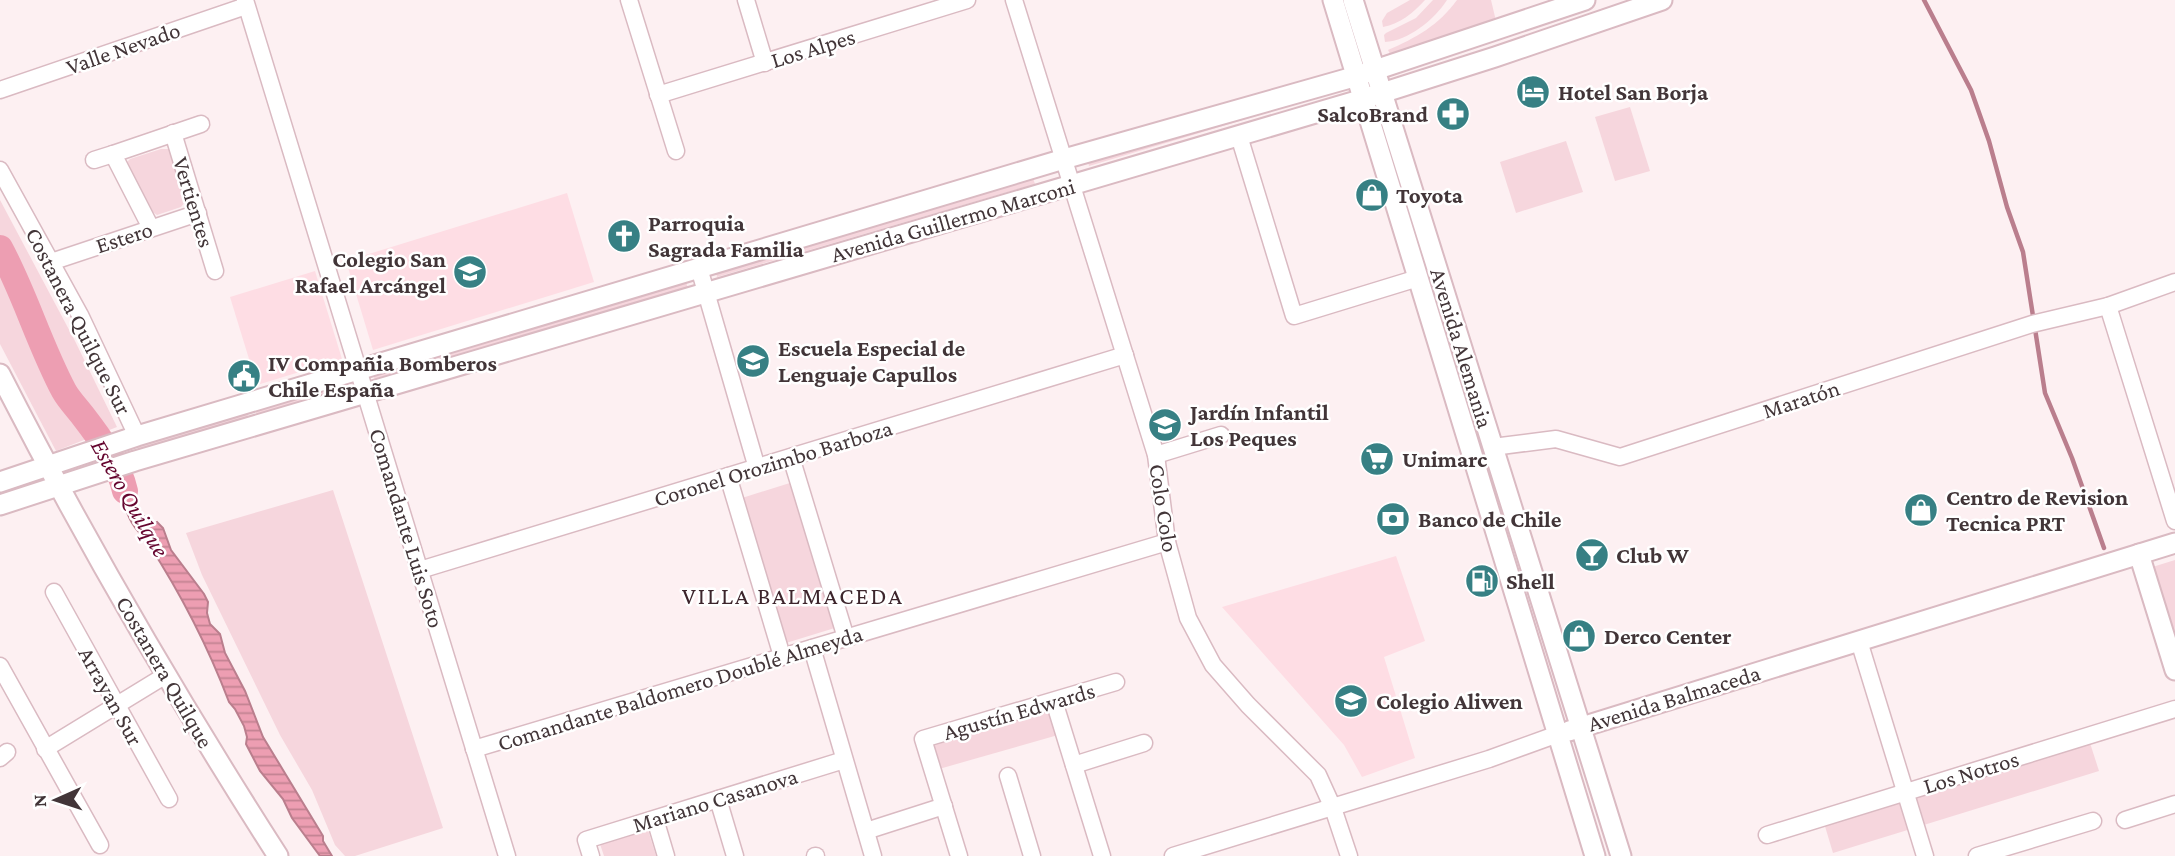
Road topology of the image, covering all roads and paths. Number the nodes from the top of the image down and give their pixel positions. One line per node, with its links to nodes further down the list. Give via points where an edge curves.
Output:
1 (629, 0): 18 (street)
2 (746, 0): 14 (street)
3 (967, 0): 14 (street, Los Alpes)
4 (1014, 0): 25 (street, Colo Colo)
5 (1333, 0): 15 (main road, Avenida Alemania)
6 (1353, 0): 15 (main road, Avenida Alemania)
7 (1585, 0): 12 (main road, Avenida Guillermo Marconi)
8 (1596, 0): 11 (main road)
9 (1662, 0): 11 (main road, Avenida Guillermo Marconi)
10 (246, 3): 16 (street, Valle Nevado); 39 (street, Comandante Luis Soto)
11 (1603, 21): 13 (main road, Avenida Guillermo Marconi)
12 (1487, 33): 13 (main road); 15 (main road, Avenida Guillermo Marconi)
13 (1495, 57): 17 (main road, Avenida Guillermo Marconi)
14 (765, 63): 18 (street, Los Alpes)
15 (1366, 73): 17 (main road, Avenida Alemania); 19 (main road, Avenida Alemania); 25 (main road, Avenida Guillermo Marconi)
16 (0, 90)
17 (1382, 93): 19 (main road, Avenida Guillermo Marconi); 46 (main road, Avenida Alemania)
18 (658, 95): 23 (street)
19 (1363, 99): 22 (main road, Avenida Guillermo Marconi); 34 (main road, Avenida Alemania)
20 (201, 124): 21 (street, Vertientes)
21 (173, 133): 24 (street, Vertientes); 29 (street, Vertientes)
22 (1239, 136): 28 (main road, Avenida Guillermo Marconi); 34 (street, via 1294,316)
23 (676, 151)
24 (113, 154): 26 (street, Vertientes); 30 (street)
25 (1064, 159): 28 (street, Colo Colo); 32 (main road, Avenida Guillermo Marconi)
26 (94, 160)
27 (0, 170): 31 (street, Costanera Quilque Sur)
28 (1072, 185): 36 (main road, Avenida Guillermo Marconi); 38 (street, Colo Colo)
29 (198, 213): 30 (street, Estero); 33 (street, Vertientes)
30 (151, 228): 31 (street, Estero)
31 (51, 262): 45 (street, Costanera Quilque Sur, via 80,315)
32 (699, 268): 36 (street); 39 (main road, Avenida Guillermo Marconi)
33 (215, 271)
34 (1418, 278): 73 (main road, Avenida Alemania)
35 (2175, 282): 37 (street, Maratón)
36 (706, 293): 41 (main road, Avenida Guillermo Marconi); 50 (street)
37 (2108, 306): 46 (street, Maratón, via 2032,324 1620,457 1556,439); 55 (street)
38 (1125, 355): 47 (street, Colo Colo); 48 (street, Coronel Orozimbo Barboza)
39 (359, 369): 41 (street, Comandante Luis Soto); 42 (main road, Avenida Guillermo Marconi)
40 (0, 374): 49 (main road, Costanera Quilque)
41 (366, 393): 43 (main road, Avenida Guillermo Marconi); 59 (street, Comandante Luis Soto)
42 (248, 403): 43 (main road); 45 (main road, Avenida Guillermo Marconi)
43 (255, 425): 53 (main road, Avenida Guillermo Marconi)
44 (1221, 435): 47 (street)
45 (131, 437): 49 (main road, Avenida Guillermo Marconi)
46 (1493, 447): 72 (main road, Avenida Alemania)
47 (1156, 455): 56 (street, Colo Colo)
48 (791, 457): 50 (street, Coronel Orozimbo Barboza); 61 (street)
49 (47, 466): 52 (main road, Avenida Guillermo Marconi); 53 (main road, Costanera Quilque)
50 (757, 468): 51 (street, Coronel Orozimbo Barboza)
51 (728, 476): 59 (street, Coronel Orozimbo Barboza); 64 (street)
52 (0, 482)
53 (57, 486): 54 (main road, Avenida Guillermo Marconi); 67 (main road, Costanera Quilque)
54 (0, 505)
55 (2175, 521)
56 (1167, 542): 61 (street, Comandante Baldomero Doublé Almeyda); 85 (street, Colo Colo, via 1188,618 1213,664 1318,775)
57 (2175, 543): 58 (main road, Avenida Balmaceda)
58 (2139, 554): 62 (main road, Avenida Balmaceda); 66 (main road)
59 (420, 569): 76 (street, Comandante Luis Soto)
60 (54, 592): 70 (street, Arrayan Sur)
61 (846, 638): 63 (street, Comandante Baldomero Doublé Almeyda)
62 (1859, 641): 72 (main road, Avenida Balmaceda); 80 (street)
63 (812, 648): 64 (street, Comandante Baldomero Doublé Almeyda); 77 (street)
64 (782, 656): 76 (street, Comandante Baldomero Doublé Almeyda)
65 (0, 666): 75 (street)
66 (2175, 670)
67 (166, 675): 70 (street); 92 (main road, Costanera Quilque)
68 (1116, 682): 69 (street, Agustín Edwards)
69 (1054, 701): 78 (street); 84 (street, Agustín Edwards, via 923,739)
70 (115, 705): 75 (street); 81 (street, Arrayan Sur)
71 (2175, 709): 80 (street, Los Notros)
72 (1581, 727): 73 (main road, Avenida Balmaceda); 104 (main road, Avenida Alemania)
73 (1558, 734): 85 (street, Avenida Balmaceda); 103 (main road, Avenida Alemania)
74 (1144, 743): 78 (street)
75 (45, 749): 91 (street)
76 (474, 749): 93 (street, Comandante Luis Soto)
77 (844, 761): 82 (street, Mariano Casanova); 89 (street)
78 (1074, 765): 100 (street)
79 (1007, 776): 99 (street)
80 (1906, 792): 90 (street, Los Notros); 105 (street)
81 (169, 799)
82 (718, 799): 86 (street, Mariano Casanova); 96 (street)
83 (2175, 804): 87 (street)
84 (944, 806): 89 (street); 98 (street)
85 (1333, 808): 101 (street, Avenida Balmaceda); 102 (street, Colo Colo)
86 (655, 819): 94 (street, Mariano Casanova, via 586,840); 95 (street)
87 (2125, 820)
88 (2093, 821): 106 (street)
89 (866, 831): 97 (street)
90 (1767, 835)
91 (100, 845)
92 (278, 856)
93 (507, 856)
94 (591, 856)
95 (666, 856)
96 (735, 856)
97 (873, 856)
98 (959, 856)
99 (1032, 856)
100 (1102, 856)
101 (1173, 856)
102 (1349, 856)
103 (1595, 856)
104 (1620, 856)
105 (1925, 856)
106 (1977, 856)

